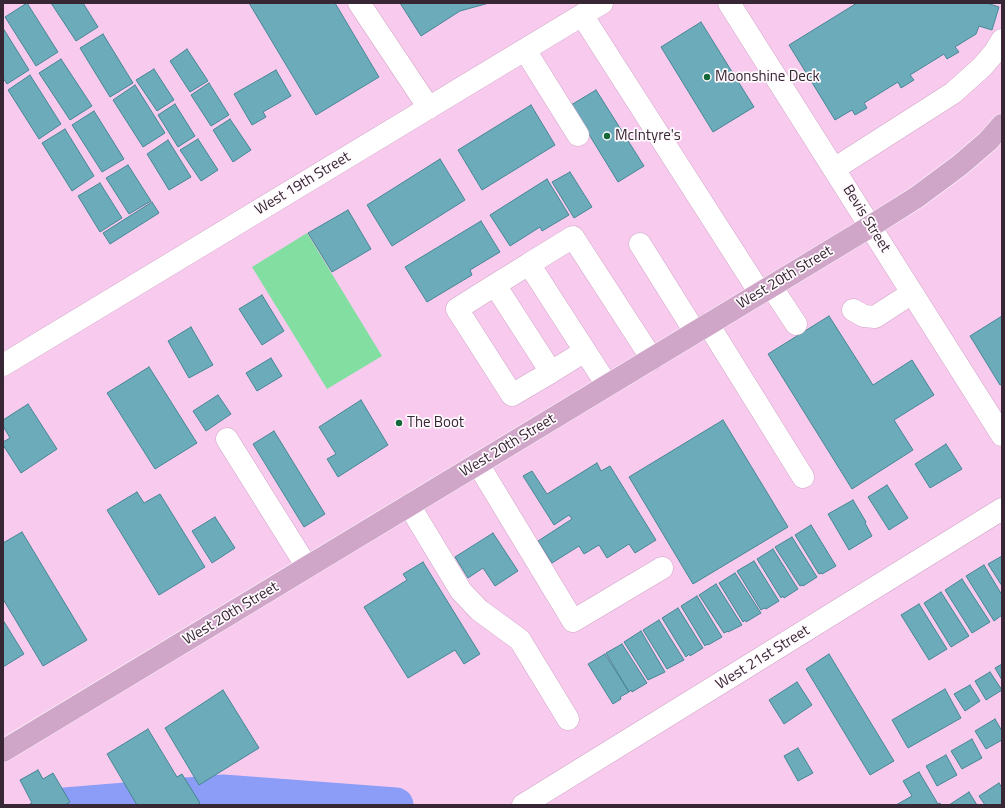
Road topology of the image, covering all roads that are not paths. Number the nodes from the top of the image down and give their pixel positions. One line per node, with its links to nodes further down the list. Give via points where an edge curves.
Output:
1 (359, 3): 7 (street)
2 (602, 3): 4 (street, West 19th Street)
3 (738, 6): 10 (street, Bevis Street)
4 (582, 15): 6 (street, West 19th Street); 15 (street)
5 (1002, 40): 10 (street, via 982,67 953,94)
6 (525, 50): 7 (street, West 19th Street); 9 (street)
7 (429, 108): 22 (street, West 19th Street)
8 (1002, 125): 11 (main road, West 20th Street, via 960,165 917,197)
9 (578, 135)
10 (834, 170): 11 (street, Bevis Street)
11 (871, 226): 15 (main road, West 20th Street); 16 (street, Bevis Street)
12 (640, 244): 19 (street)
13 (529, 264): 14 (street); 20 (street); 21 (street, via 573,237)
14 (495, 285): 23 (street); 23 (street, via 457,309 512,395)
15 (766, 290): 18 (street); 19 (main road, West 20th Street)
16 (912, 293): 17 (street, via 875,317 864,316); 25 (street, Bevis Street)
17 (853, 310)
18 (796, 324)
19 (702, 328): 21 (main road, West 20th Street); 28 (street)
20 (585, 350): 23 (street); 24 (street)
21 (652, 359): 24 (main road, West 20th Street)
22 (3, 365)
23 (551, 372)
24 (607, 385): 27 (main road, West 20th Street)
25 (1002, 435)
26 (227, 440): 31 (street)
27 (478, 464): 29 (main road, West 20th Street); 32 (street, via 573,621)
28 (803, 477)
29 (409, 506): 31 (main road, West 20th Street); 33 (street, via 461,591 479,610 520,640)
30 (1002, 509): 35 (street, West 21st Street)
31 (307, 567): 34 (main road, West 20th Street)
32 (662, 568)
33 (568, 719)
34 (3, 752)
35 (523, 805)

